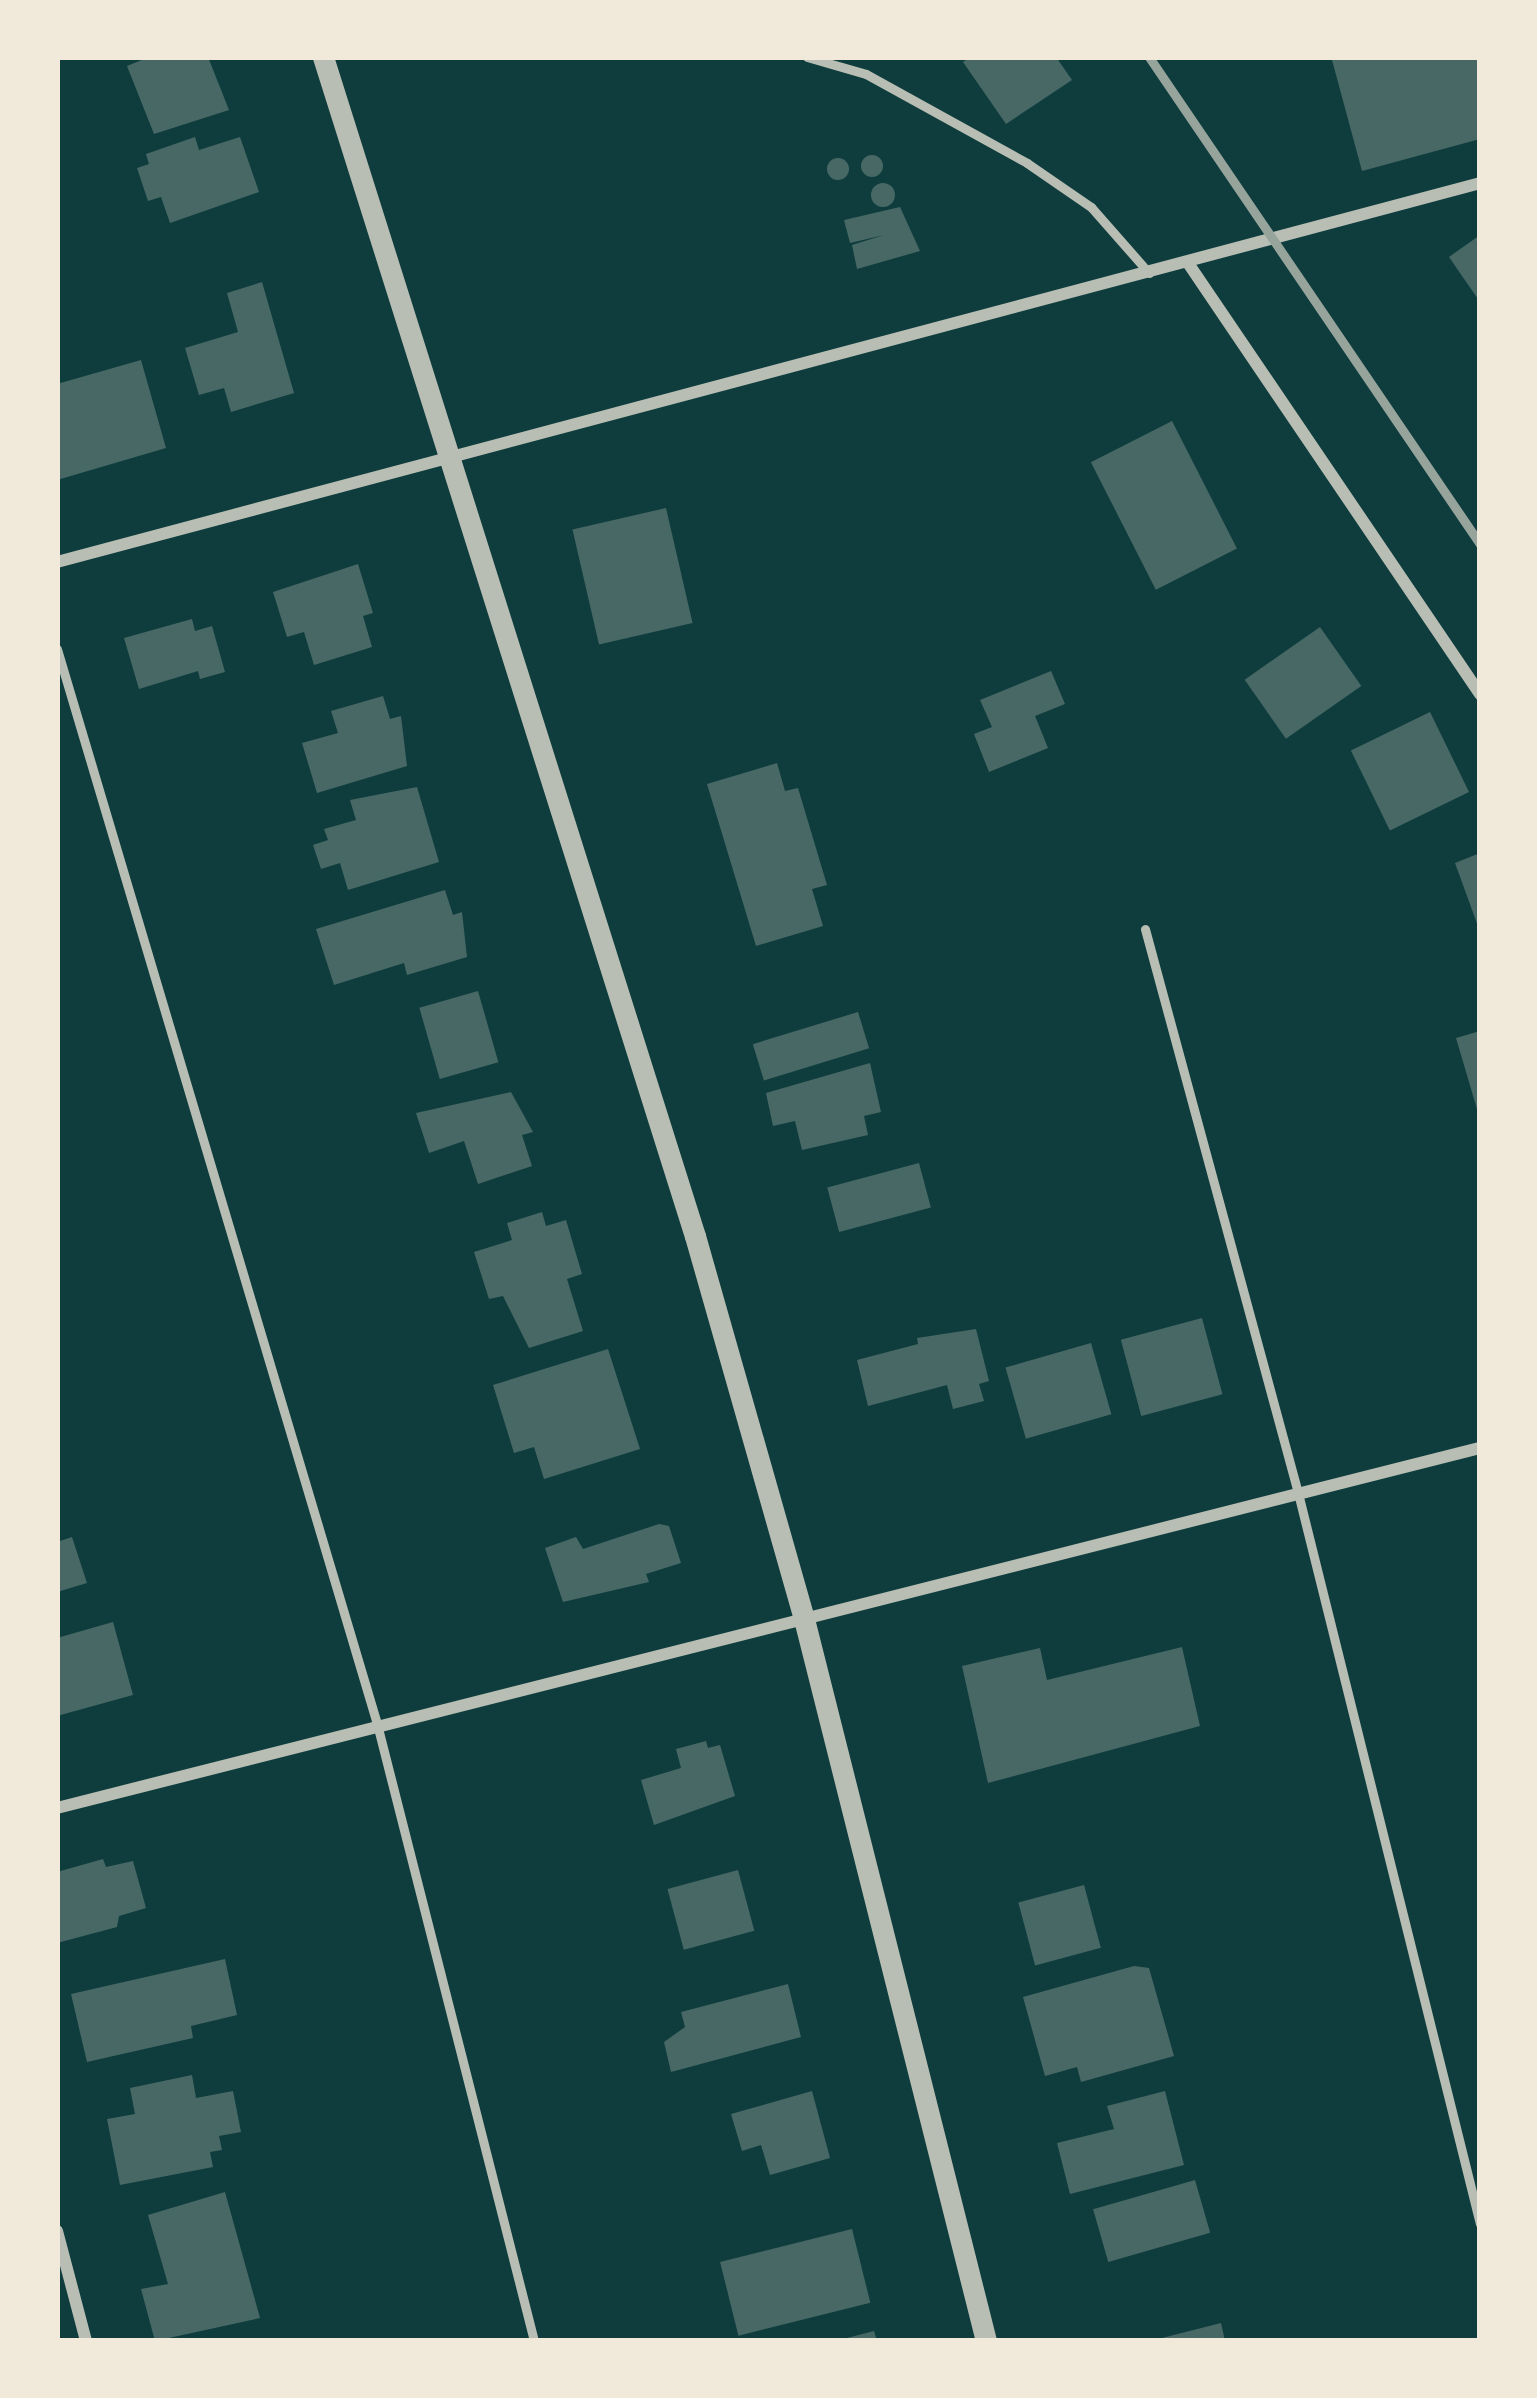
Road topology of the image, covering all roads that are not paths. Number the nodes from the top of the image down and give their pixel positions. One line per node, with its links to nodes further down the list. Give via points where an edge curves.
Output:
1 (323, 57): 6 (street)
2 (807, 57): 5 (lane, via 866,74 1028,164 1091,207)
3 (1480, 183): 4 (street)
4 (1188, 263): 5 (street); 9 (street)
5 (1149, 273): 6 (street)
6 (451, 456): 7 (street); 13 (street, via 695,1236)
7 (57, 562)
8 (57, 649): 14 (lane)
9 (1480, 694)
10 (1145, 929): 12 (lane)
11 (1480, 1448): 12 (street)
12 (1298, 1493): 13 (street); 16 (lane)
13 (804, 1619): 14 (street); 20 (street)
14 (377, 1724): 15 (street); 19 (lane)
15 (57, 1808)
16 (1480, 2224)
17 (57, 2231): 18 (street)
18 (86, 2341)
19 (534, 2341)
20 (986, 2341)

